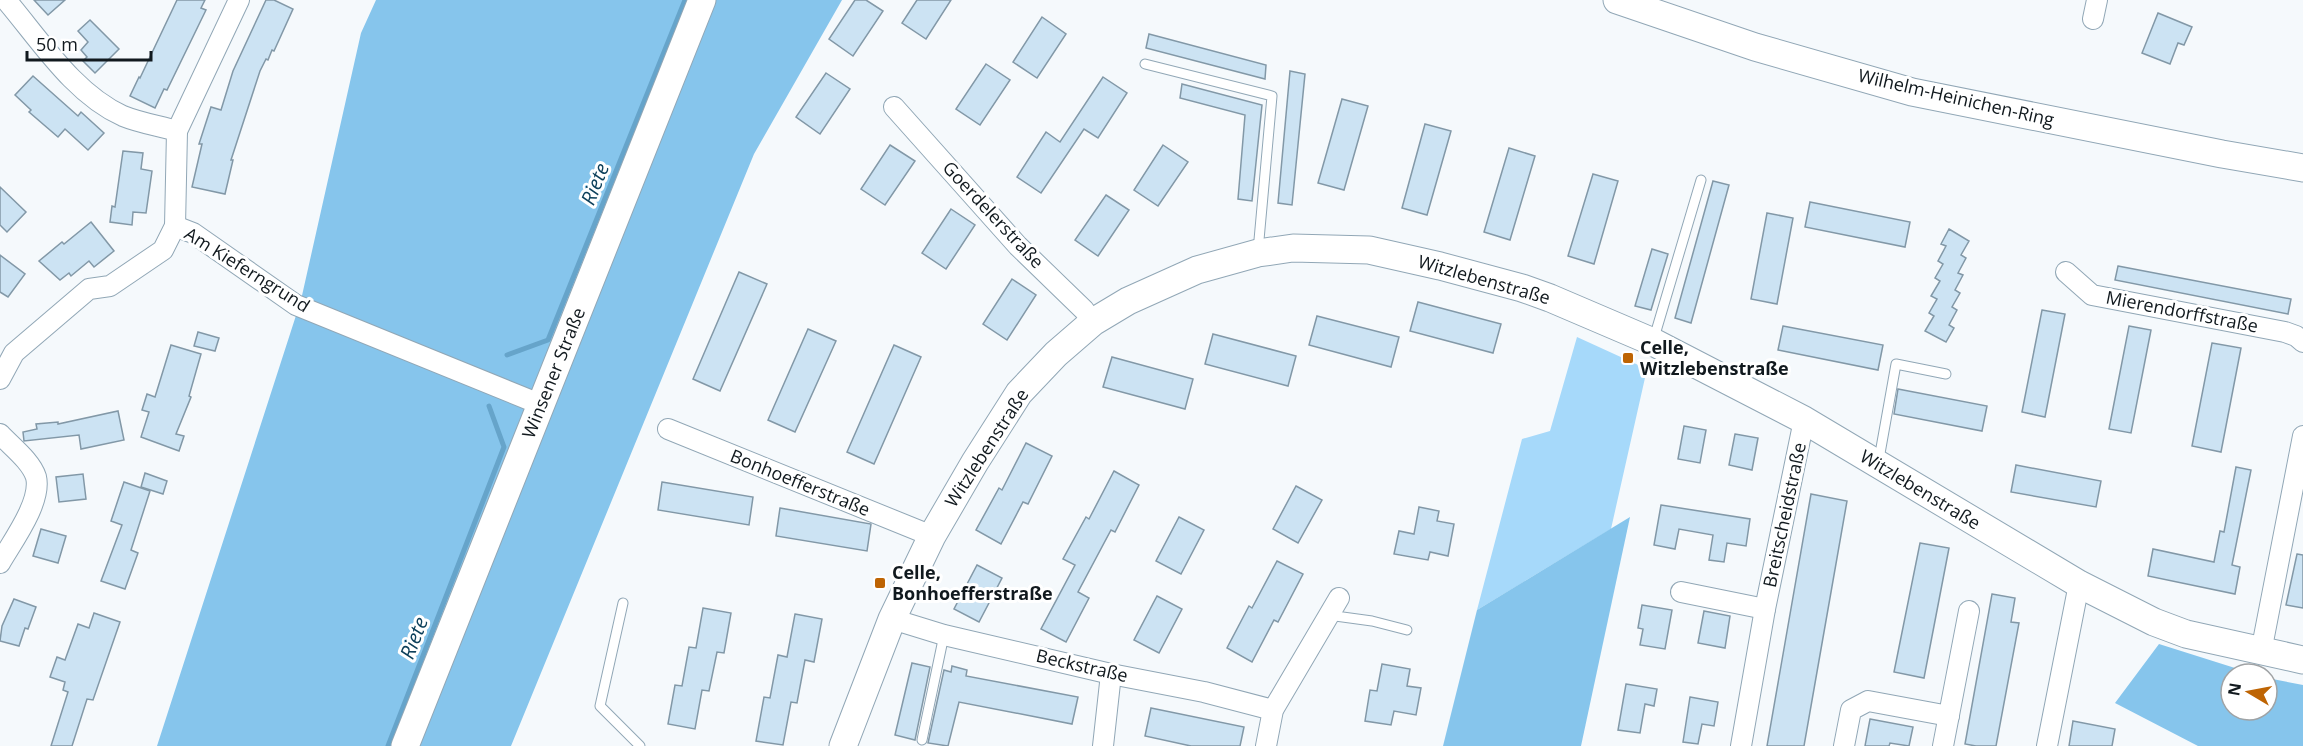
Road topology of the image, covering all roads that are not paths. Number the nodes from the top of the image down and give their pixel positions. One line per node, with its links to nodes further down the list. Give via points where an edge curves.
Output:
1 (6, 0): 7 (street, via 71,77 99,102 125,116)
2 (239, 0): 7 (street)
3 (702, 0): 18 (street, Winsener Straße)
4 (1617, 0): 8 (street, Wilhelm-Heinichen-Ring, via 1755,47 1912,92)
5 (1145, 64): 11 (lane, via 1272,96)
6 (894, 107): 13 (street, Goerdelerstraße, via 1018,246)
7 (177, 131): 10 (street)
8 (2303, 168)
9 (1701, 180): 14 (lane)
10 (175, 226): 17 (street, Am Kieferngrund, via 163,250 110,286 89,289 14,353); 18 (street, Am Kieferngrund, via 193,233 296,305)
11 (1258, 253): 13 (street, Witzlebenstraße, via 1165,282); 14 (street, Witzlebenstraße, via 1293,248 1369,250 1522,288)
12 (2066, 272): 15 (street, Mierendorffstraße, via 2092,295 2285,332)
13 (1093, 322): 24 (street, Witzlebenstraße, via 1019,393)
14 (1653, 342): 19 (street, Witzlebenstraße)
15 (2303, 342)
16 (1946, 374): 23 (lane, via 1896,364)
17 (0, 379)
18 (542, 405): 42 (street, Winsener Straße)
19 (1804, 420): 23 (street, Witzlebenstraße); 30 (street, Breitscheidstraße)
20 (668, 429): 24 (street, Bonhoefferstraße)
21 (0, 434): 25 (street, via 36,478 35,498)
22 (2303, 436): 36 (street)
23 (1878, 465): 26 (street, Witzlebenstraße)
24 (932, 536): 33 (street, Witzlebenstraße)
25 (0, 563)
26 (2079, 584): 36 (street, Witzlebenstraße, via 2186,634); 50 (street)
27 (1681, 592): 30 (street, Breitscheidstraße)
28 (1339, 598): 32 (street)
29 (623, 603): 43 (lane, via 600,706)
30 (1765, 609): 47 (street, Breitscheidstraße)
31 (1969, 611): 40 (street)
32 (1328, 615): 34 (lane); 39 (street)
33 (892, 619): 35 (street, Beckstraße); 44 (street, Witzlebenstraße)
34 (1407, 630)
35 (944, 635): 38 (street, Beckstraße); 41 (lane)
36 (2261, 652): 37 (street, Witzlebenstraße)
37 (2303, 660)
38 (1111, 674): 39 (street, Beckstraße); 45 (street)
39 (1273, 710): 46 (street)
40 (1949, 716): 48 (street, via 1868,701 1851,710); 49 (street)
41 (922, 740)
42 (405, 746)
43 (640, 746)
44 (843, 746)
45 (1103, 746)
46 (1266, 746)
47 (1741, 746)
48 (1844, 746)
49 (1943, 746)
50 (2047, 746)

